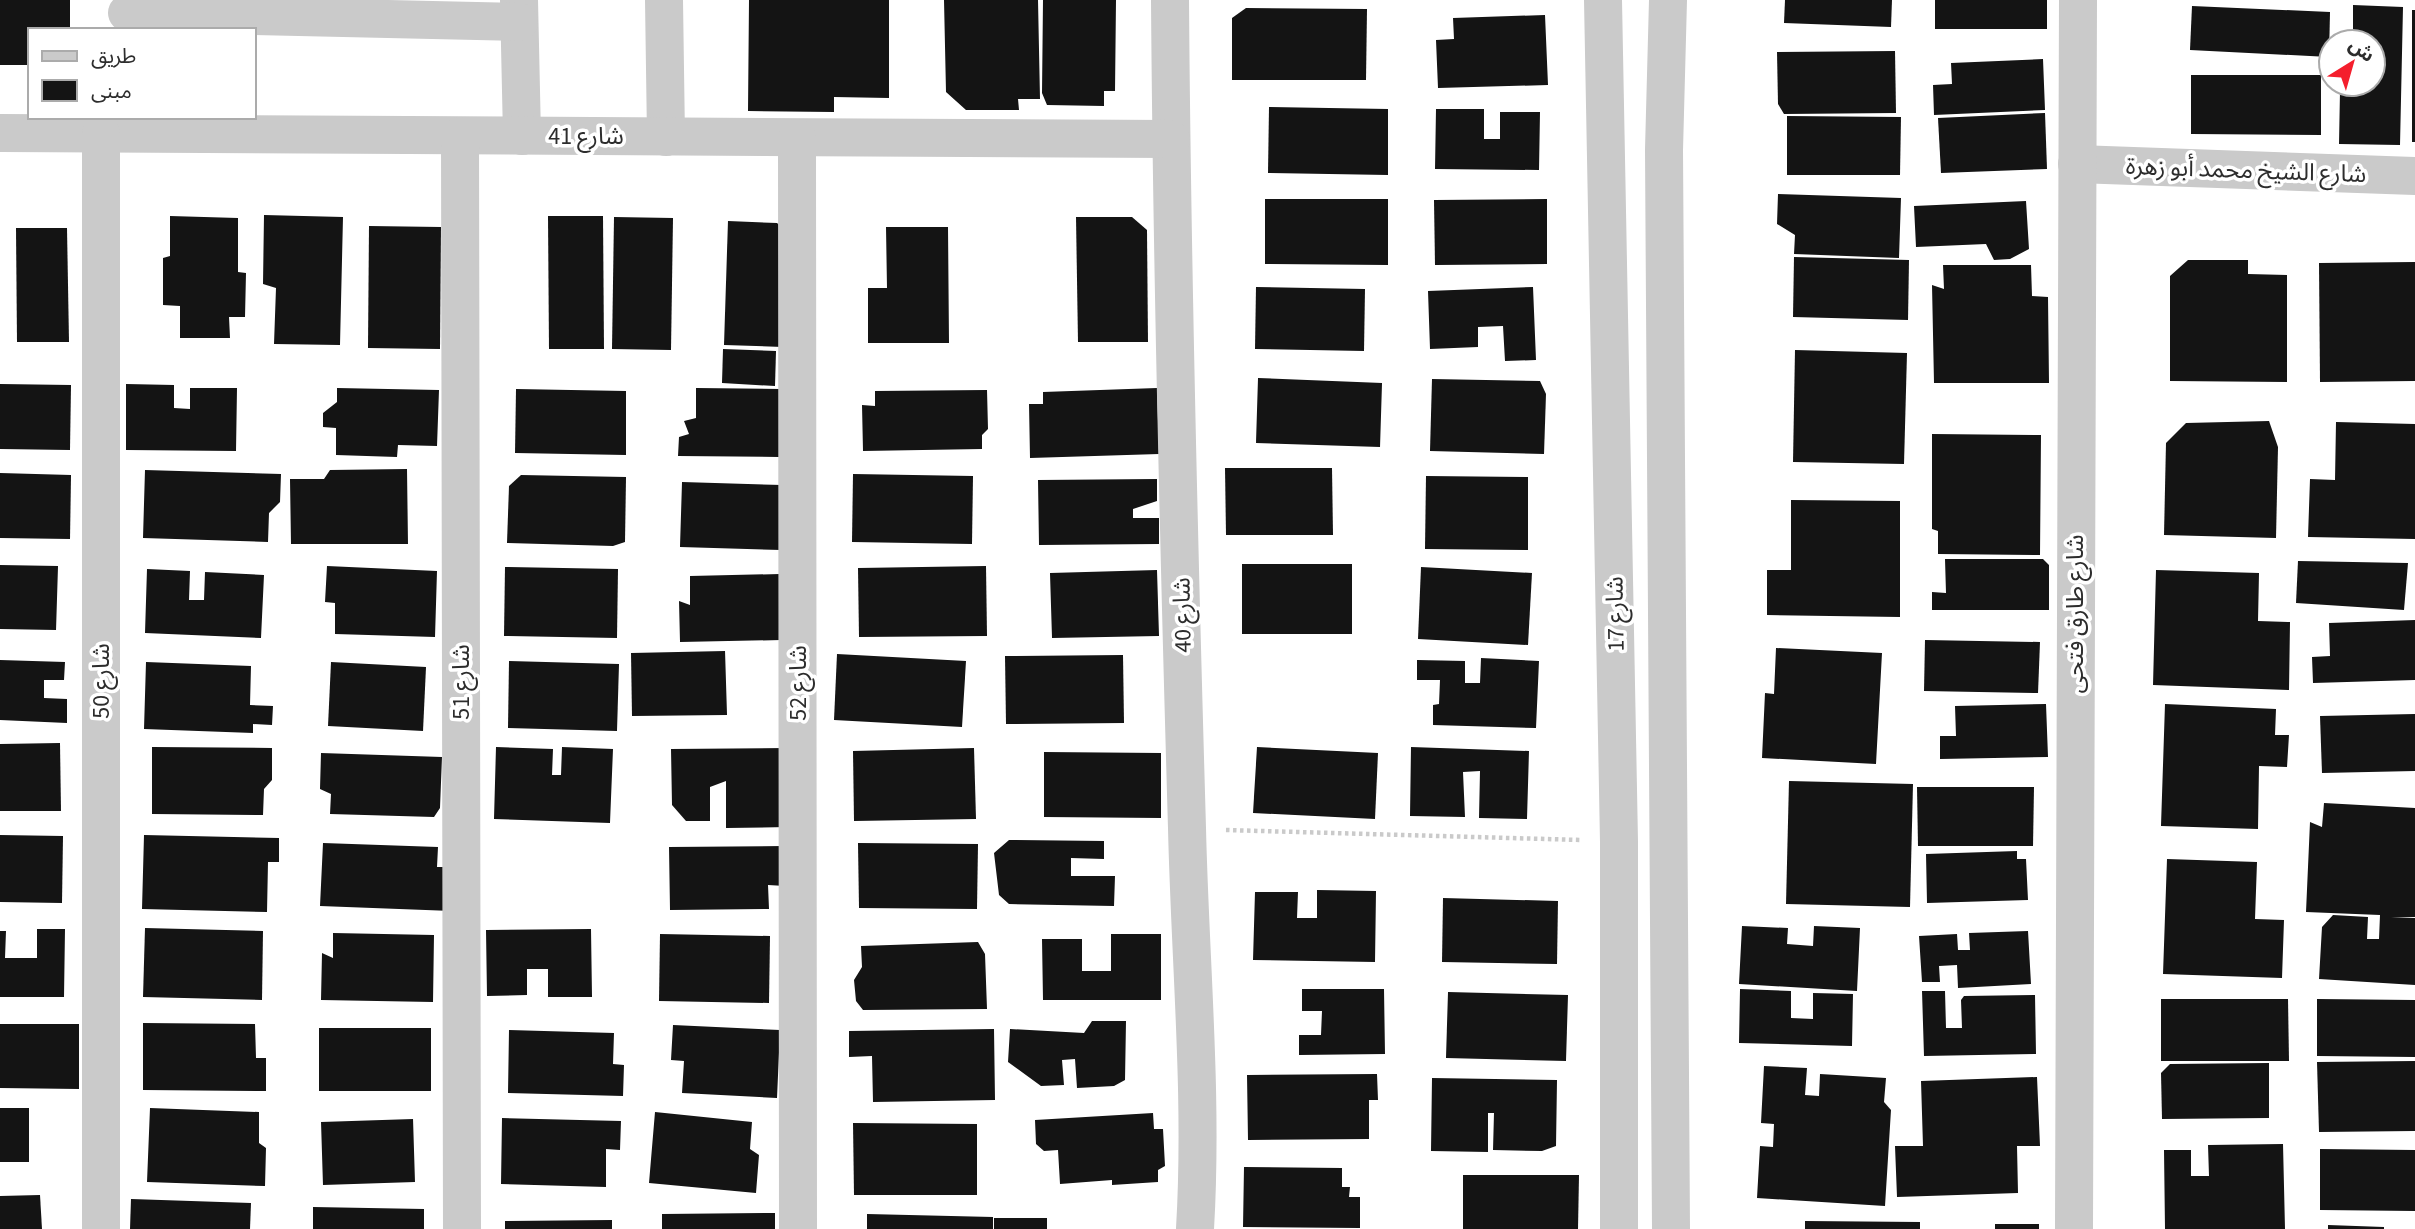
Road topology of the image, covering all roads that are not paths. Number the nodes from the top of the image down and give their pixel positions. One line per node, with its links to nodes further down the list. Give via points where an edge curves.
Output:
1 (664, 0): 12 (street)
2 (1170, 0): 14 (street, شارع 40)
3 (1603, 0): 21 (street, شارع 17, via 1619,842)
4 (1668, 0): 22 (street, via 1664,150)
5 (2078, 0): 15 (street, شارع طارق فتحى)
6 (519, 11): 7 (street); 11 (street)
7 (127, 14)
8 (119, 128): 9 (street, شارع 41); 10 (street, شارع 41); 17 (street, شارع 50)
9 (0, 133)
10 (460, 136): 11 (street, شارع 41); 18 (street, شارع 51)
11 (522, 136): 12 (street, شارع 41)
12 (666, 137): 13 (street, شارع 41)
13 (797, 138): 14 (street, شارع 41); 19 (street, شارع 52)
14 (1171, 139): 20 (street, شارع 40, via 1198,1171)
15 (2077, 164): 16 (street, شارع الشيخ محمد أبو زهرة); 23 (street, شارع طارق فتحى)
16 (2415, 176)
17 (101, 1229)
18 (462, 1229)
19 (798, 1229)
20 (1195, 1229)
21 (1619, 1229)
22 (1671, 1229)
23 (2074, 1229)

